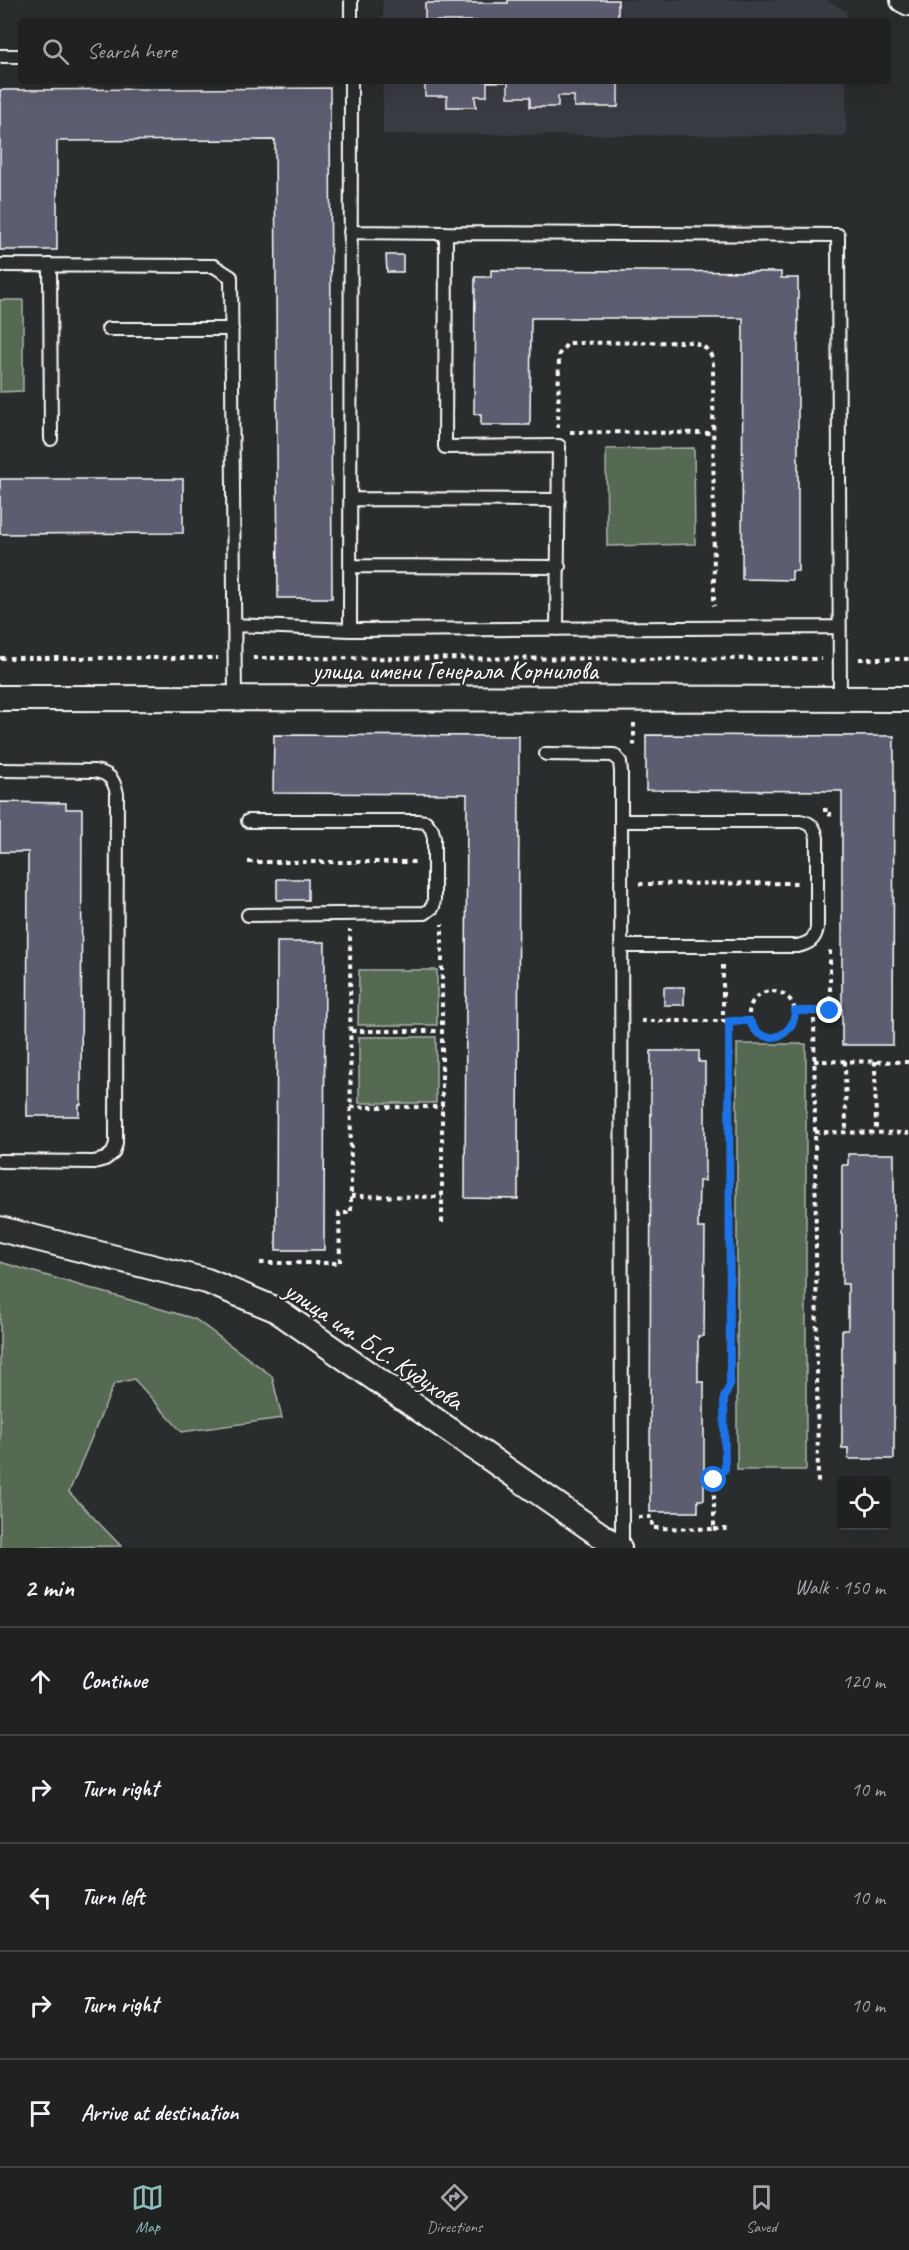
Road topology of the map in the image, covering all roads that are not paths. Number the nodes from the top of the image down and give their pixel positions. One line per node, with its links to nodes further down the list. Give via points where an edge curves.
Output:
1 (351, 0): 4 (lane)
2 (903, 0): 3 (street)
3 (909, 3)
4 (351, 18)
5 (0, 56): 6 (lane)
6 (18, 56)
7 (351, 84): 8 (lane)
8 (350, 232): 9 (lane); 15 (lane)
9 (446, 233): 16 (lane, via 445,447 559,446); 20 (lane, via 838,235)
10 (0, 265): 11 (lane)
11 (50, 265): 13 (lane, via 214,266 231,277); 14 (lane)
12 (108, 329): 13 (lane)
13 (232, 329): 19 (lane)
14 (51, 439)
15 (350, 499): 16 (lane); 17 (lane)
16 (559, 500): 18 (lane)
17 (350, 566): 18 (lane); 22 (lane)
18 (559, 567): 21 (lane)
19 (234, 625): 22 (lane); 24 (lane)
20 (839, 627): 21 (lane); 25 (lane)
21 (557, 629): 22 (lane)
22 (350, 630)
23 (0, 698): 24 (street, улица имени Генерала Корнилова)
24 (235, 698): 25 (street, улица имени Генерала Корнилова)
25 (840, 699): 26 (street, улица имени Генерала Корнилова)
26 (909, 699)
27 (546, 754): 30 (lane, via 614,755 620,762)
28 (0, 770): 33 (lane, via 106,773 117,794 113,1153 94,1162)
29 (248, 821): 31 (lane, via 426,822 432,830 434,862 433,907 425,914)
30 (621, 821): 32 (lane); 32 (lane, via 800,821 809,822 817,838 817,928 816,937 808,944)
31 (248, 915)
32 (621, 946): 35 (lane)
33 (0, 1161)
34 (0, 1229): 35 (street, улица им. Б.С. Кудухова, via 207,1281 275,1309)
35 (621, 1548)

